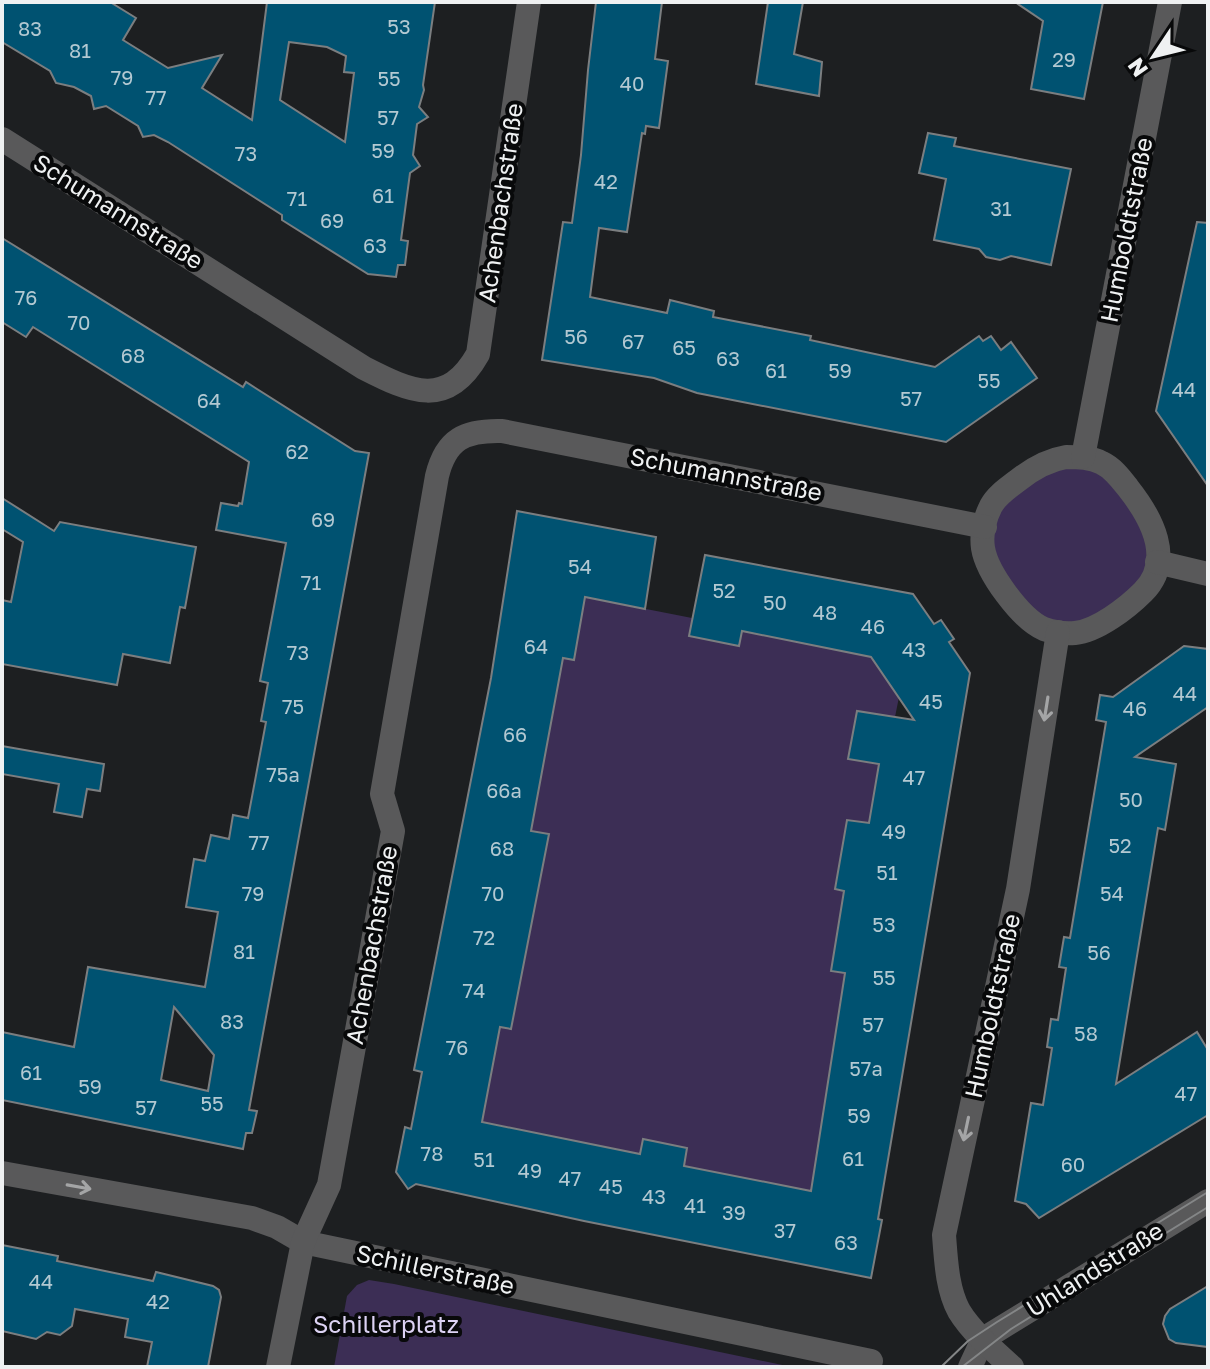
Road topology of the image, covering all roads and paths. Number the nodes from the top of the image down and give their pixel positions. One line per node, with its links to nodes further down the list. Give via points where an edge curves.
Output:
1 (529, 2): 4 (street, Achenbachstraße, via 480,345 464,375)
2 (1170, 2): 6 (street, Humboldtstraße)
3 (2, 139): 4 (street, Schumannstraße, via 364,368 413,390)
4 (445, 389)
5 (467, 434): 7 (street, Schumannstraße, via 502,431); 13 (street, Achenbachstraße, via 449,446 437,476 382,794 393,831 329,1185)
6 (1083, 457): 7 (street, via 1055,459 1024,476 993,503); 8 (street, via 1111,468 1137,499 1157,535)
7 (985, 527): 10 (street, via 985,556 1005,590 1031,620)
8 (1157, 562): 9 (street); 10 (street, via 1144,591 1119,611 1084,631)
9 (1208, 574)
10 (1058, 632): 14 (street, Humboldtstraße, one-way to 14, via 1018,889 944,1235 946,1269 959,1310)
11 (2, 1173): 13 (street, Schillerstraße, one-way to 13, via 252,1218)
12 (1208, 1201): 14 (street, Uhlandstraße)
13 (303, 1242): 15 (street, Schillerstraße); 16 (street, Achenbachstraße)
14 (983, 1339): 17 (street); 18 (street)
15 (871, 1361)
16 (278, 1367)
17 (970, 1367)
18 (1012, 1367)

